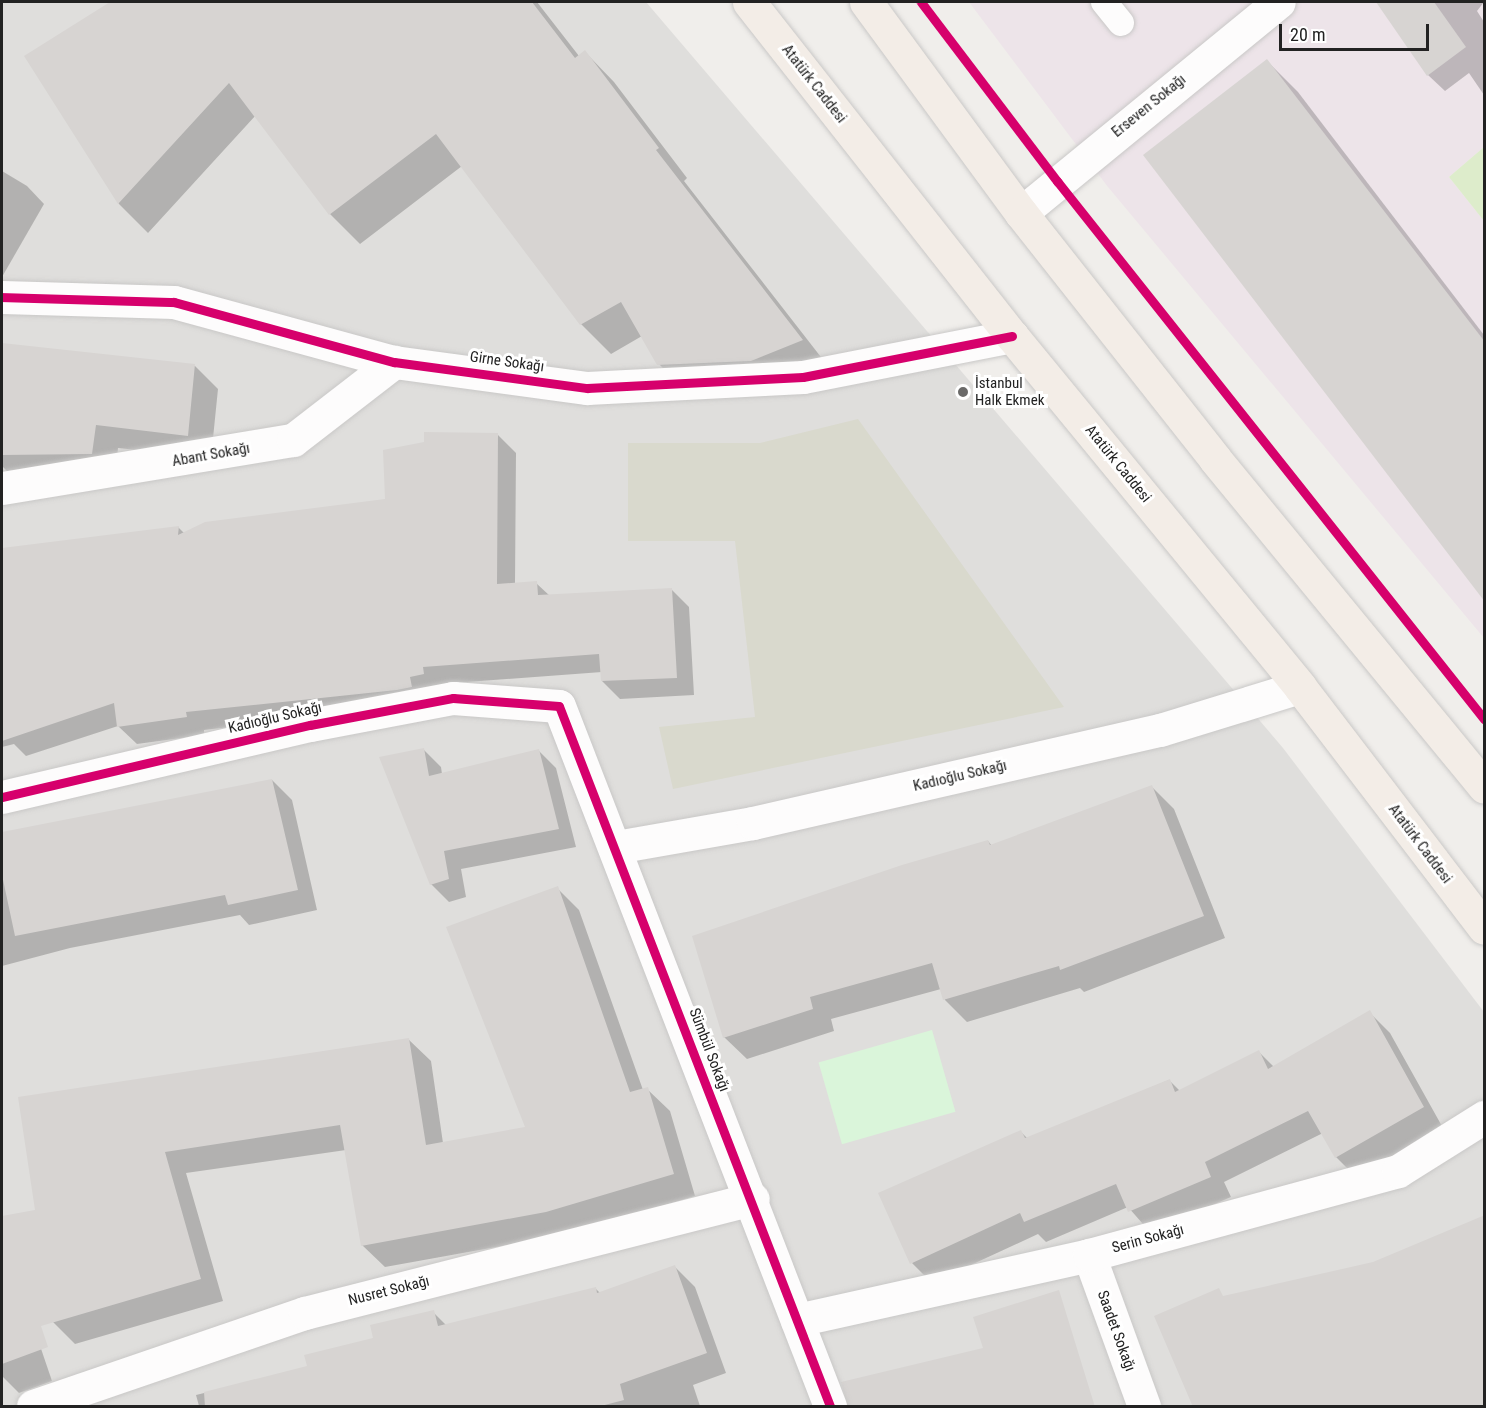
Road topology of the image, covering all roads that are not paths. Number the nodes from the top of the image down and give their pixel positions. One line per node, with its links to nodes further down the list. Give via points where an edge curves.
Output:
1 (749, 2): 8 (main road, Atatürk Caddesi)
2 (867, 2): 6 (main road)
3 (1104, 2): 5 (lane)
4 (1279, 2): 6 (street, Erseven Sokağı)
5 (1121, 23)
6 (1022, 213): 13 (main road, via 1215,459)
7 (2, 297): 9 (street, Girne Sokağı, via 174,302)
8 (1012, 336): 9 (street, Girne Sokağı, via 803,377 587,388); 11 (main road, Atatürk Caddesi)
9 (394, 362): 10 (street, Abant Sokağı, via 293,440)
10 (2, 488)
11 (1300, 687): 15 (street, Kadıoğlu Sokağı, via 1160,730 753,823); 16 (main road, Atatürk Caddesi)
12 (559, 706): 14 (street, Kadıoğlu Sokağı, via 453,698 310,725); 15 (street, Sümbül Sokağı)
13 (1485, 787)
14 (2, 797)
15 (616, 847): 18 (street, Sümbül Sokağı)
16 (1485, 928)
17 (1485, 1117): 19 (street, Serin Sokağı, via 1398,1171)
18 (753, 1199): 20 (street, Sümbül Sokağı); 21 (street, Nusret Sokağı, via 305,1313)
19 (1089, 1255): 20 (street, Serin Sokağı); 23 (street, Saadet Sokağı)
20 (797, 1320): 22 (street, Sümbül Sokağı)
21 (33, 1407)
22 (830, 1407)
23 (1144, 1407)

